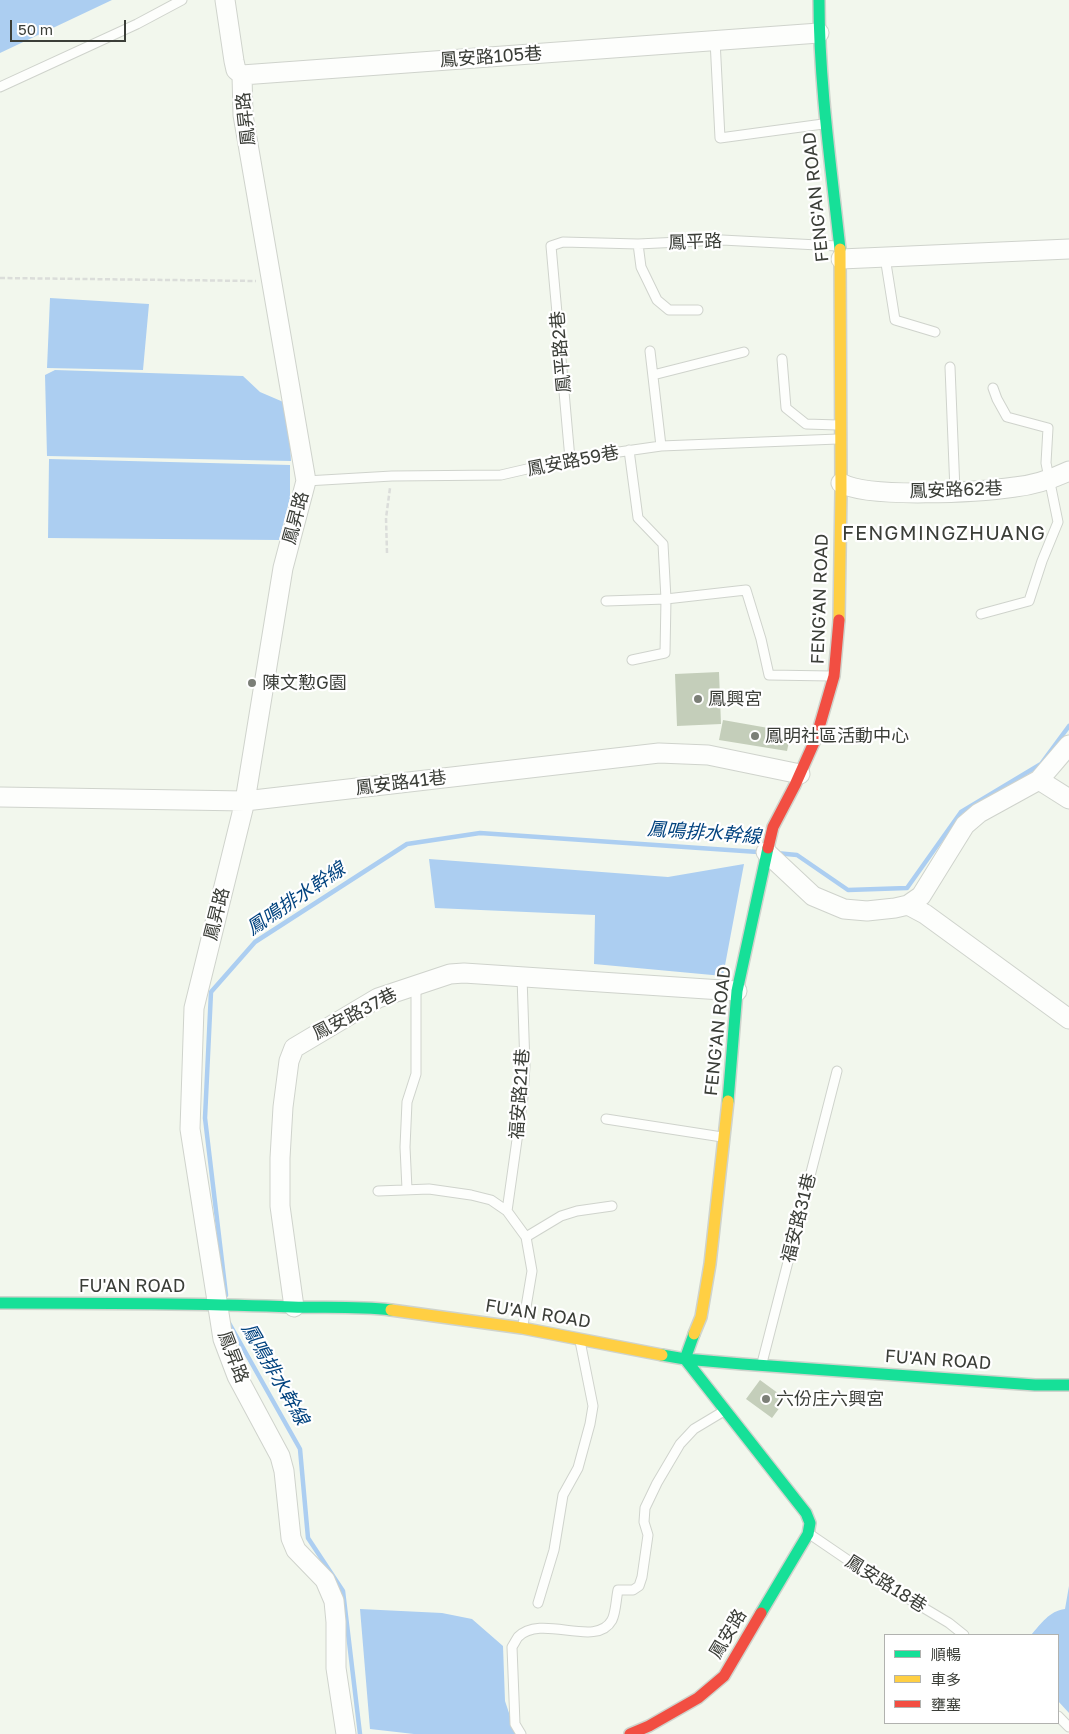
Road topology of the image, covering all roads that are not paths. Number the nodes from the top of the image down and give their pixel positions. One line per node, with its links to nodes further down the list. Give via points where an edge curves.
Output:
1 (182, 0): 7 (lane)
2 (225, 0): 6 (street, via 236,70)
3 (819, 0): 4 (street, FENG'AN ROAD)
4 (819, 33): 5 (street, 鳳安路105巷); 8 (street, FENG'AN ROAD)
5 (715, 40): 6 (street, 鳳安路105巷); 8 (lane, via 720,138)
6 (242, 75): 29 (street, 鳳昇路, via 243,114)
7 (0, 87)
8 (826, 124): 12 (street, FENG'AN ROAD)
9 (638, 244): 10 (lane, 鳳平路, via 563,242); 12 (lane, 鳳平路, via 722,240); 14 (lane, via 641,268 657,300 669,310)
10 (551, 246): 26 (lane, 鳳平路2巷)
11 (1069, 249): 13 (street, 鳳平路)
12 (840, 252): 13 (street, 鳳平路); 22 (street, FENG'AN ROAD)
13 (885, 257): 15 (lane, via 895,320)
14 (698, 310)
15 (935, 332)
16 (650, 351): 20 (lane)
17 (744, 352): 20 (lane)
18 (782, 359): 22 (lane, via 786,408 806,424)
19 (950, 367): 31 (lane)
20 (652, 375): 24 (lane)
21 (993, 388): 28 (lane, via 1007,417 1048,428 1046,463)
22 (840, 426): 23 (street, FENG'AN ROAD)
23 (840, 438): 24 (lane, 鳳安路59巷); 30 (street, FENG'AN ROAD)
24 (661, 446): 25 (lane, 鳳安路59巷)
25 (629, 450): 26 (lane, 鳳安路59巷); 32 (lane, via 638,518 662,544)
26 (570, 459): 29 (lane, 鳳安路59巷, via 501,475 392,476)
27 (1069, 471): 28 (street, 鳳安路62巷)
28 (1051, 480): 31 (street, 鳳安路62巷, via 1015,487); 34 (lane, via 1058,522 1029,601)
29 (306, 482): 42 (street, 鳳昇路, via 283,568)
30 (841, 482): 31 (street, 鳳安路62巷, via 862,490); 36 (street, FENG'AN ROAD, via 839,625)
31 (956, 491)
32 (666, 599): 33 (lane); 35 (lane, via 665,653); 36 (lane, via 746,590 769,674)
33 (606, 601)
34 (980, 614)
35 (632, 660)
36 (834, 676): 38 (street, FENG'AN ROAD, via 816,738)
37 (1069, 744): 39 (street)
38 (800, 774): 42 (street, 鳳安路41巷, via 708,755 659,753); 43 (street, FENG'AN ROAD, via 773,827)
39 (1039, 780): 41 (street); 44 (street, via 979,813 965,825 921,896)
40 (0, 797): 42 (street, 鳳安路41巷)
41 (1069, 799)
42 (245, 801): 58 (street, 鳳昇路, via 194,1008 190,1130)
43 (766, 852): 44 (street, via 813,896 844,910 867,911); 47 (street, FENG'AN ROAD)
44 (908, 905): 48 (street, via 933,919)
45 (522, 977): 46 (street, 鳳安路37巷, via 450,974); 47 (street, 鳳安路37巷); 55 (lane, 福安路21巷, via 524,1097)
46 (416, 985): 52 (lane, via 416,1074 406,1102); 59 (street, 鳳安路37巷, via 378,998 300,1043 291,1054 283,1115 280,1206)
47 (737, 991): 51 (street, FENG'AN ROAD)
48 (1069, 1019)
49 (837, 1071): 63 (lane, 福安路31巷)
50 (606, 1119): 51 (lane)
51 (725, 1137): 62 (street, FENG'AN ROAD, via 701,1317)
52 (407, 1190): 53 (lane); 55 (lane, via 471,1194 491,1200)
53 (378, 1191)
54 (612, 1206): 56 (lane, via 561,1216)
55 (507, 1211): 56 (lane)
56 (526, 1237): 60 (lane, via 532,1271)
57 (0, 1302): 58 (street, FU'AN ROAD)
58 (216, 1304): 59 (street, FU'AN ROAD); 71 (street, 鳳昇路, via 223,1339 237,1376 280,1456 291,1538 296,1550 325,1580 334,1601 336,1668)
59 (294, 1307): 60 (street, FU'AN ROAD, via 373,1308)
60 (522, 1328): 61 (street, FU'AN ROAD)
61 (579, 1338): 62 (street, FU'AN ROAD); 67 (lane, via 593,1406 578,1468 564,1495 554,1550)
62 (685, 1359): 63 (street, FU'AN ROAD); 65 (street)
63 (762, 1366): 64 (street, FU'AN ROAD)
64 (1069, 1385)
65 (725, 1410): 66 (street, via 806,1512 810,1523); 72 (lane, via 694,1429 680,1444 657,1483 645,1508 644,1522 648,1535 639,1586 634,1590 618,1590 612,1620 606,1627 591,1632 538,1628 519,1637 512,1647 515,1724)
66 (808, 1534): 68 (lane, 鳳安路18巷); 73 (street, 鳳安路, via 724,1676 698,1698)
67 (538, 1602)
68 (963, 1634)
69 (1059, 1717): 70 (lane)
70 (1069, 1728)
71 (346, 1734)
72 (521, 1734)
73 (630, 1734)

